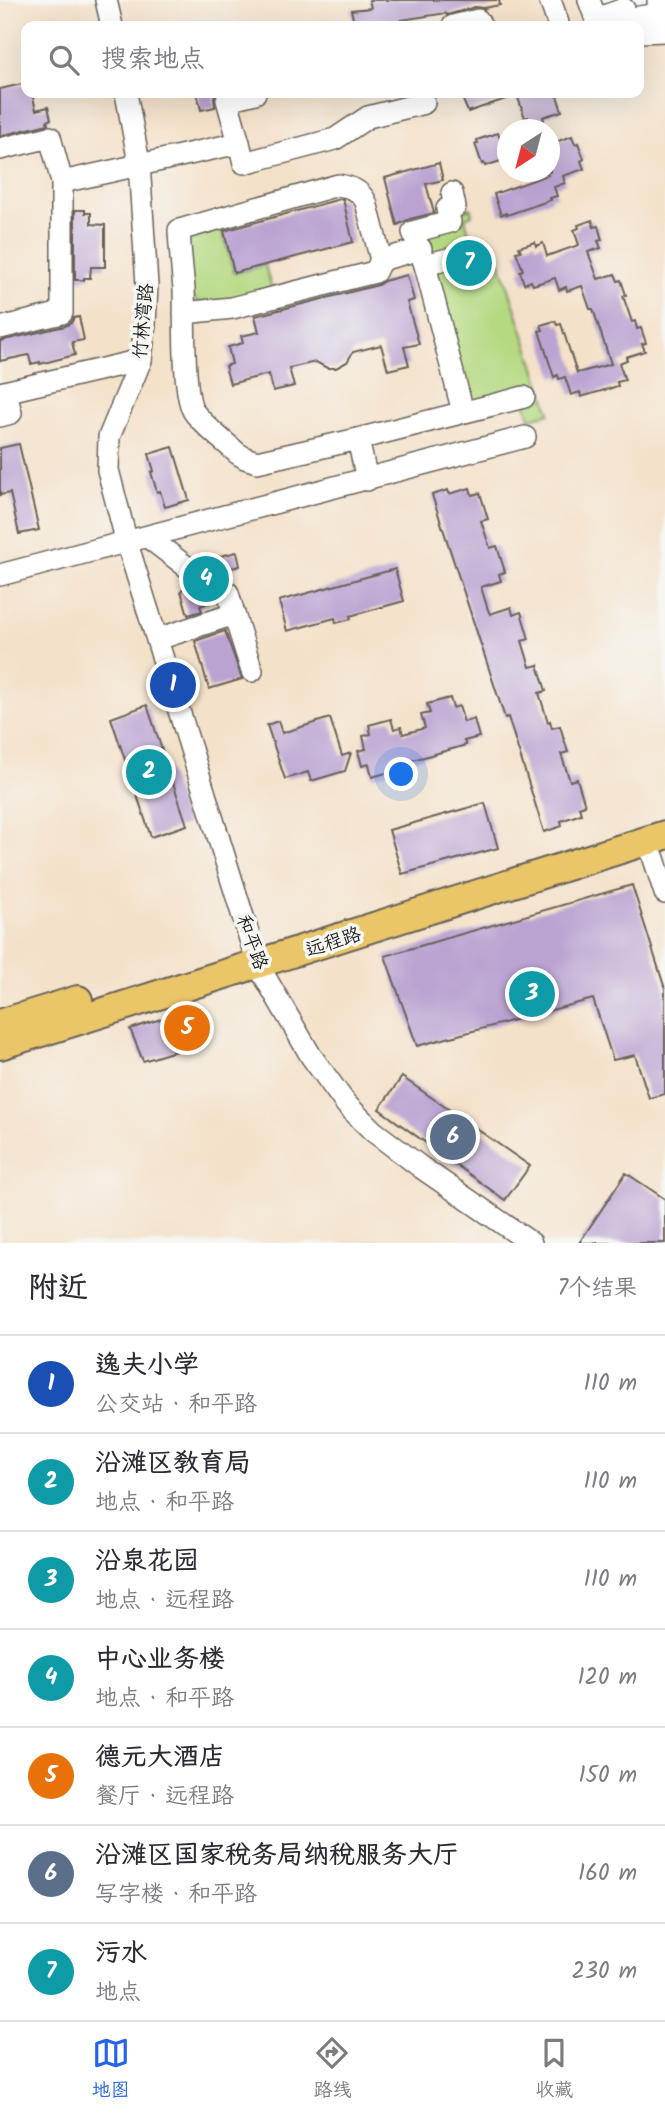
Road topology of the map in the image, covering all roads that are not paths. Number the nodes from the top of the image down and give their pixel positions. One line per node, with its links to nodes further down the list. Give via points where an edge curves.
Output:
1 (106, 0): 5 (street)
2 (550, 0): 6 (street)
3 (589, 0): 7 (street, via 596,19 625,9)
4 (664, 0): 8 (street, via 658,1 659,14)
5 (111, 21)
6 (557, 21)
7 (629, 21)
8 (643, 21)
9 (644, 28): 10 (street)
10 (665, 31)
11 (127, 98): 16 (street, 竹林湾路)
12 (235, 98): 14 (street, via 227,100)
13 (423, 98): 14 (street, via 424,103 368,117 335,139 244,163)
14 (239, 143): 16 (street)
15 (0, 149): 17 (street, via 50,137)
16 (139, 163): 17 (street); 19 (street, 竹林湾路)
17 (62, 182): 25 (street, via 62,313)
18 (452, 193): 22 (street, via 455,207 447,209 450,222 414,232)
19 (142, 223): 20 (street); 26 (street, 竹林湾路, via 147,285)
20 (179, 230): 23 (street, via 338,185 349,186 363,195); 24 (street)
21 (475, 252): 22 (street)
22 (423, 257): 23 (street); 29 (street)
23 (381, 260): 24 (street, via 375,272 232,308)
24 (184, 313): 32 (street, via 192,407 245,458 265,461)
25 (0, 328)
26 (141, 360): 27 (street); 35 (street, 竹林湾路, via 110,437 108,470)
27 (3, 392): 30 (street, via 11,414)
28 (524, 397): 29 (street)
29 (463, 412): 32 (street)
30 (0, 416)
31 (525, 437): 33 (street)
32 (358, 439): 33 (street)
33 (367, 480): 34 (street)
34 (149, 537): 35 (street); 36 (street)
35 (127, 542): 37 (street); 40 (street, 和平路)
36 (187, 567)
37 (0, 575)
38 (228, 593): 39 (street)
39 (234, 614): 40 (street); 41 (street)
40 (158, 639): 45 (street, 和平路)
41 (252, 671)
42 (665, 816): 45 (main road, 远程路)
43 (657, 837): 44 (street); 45 (main road, 远程路)
44 (665, 893)
45 (256, 956): 46 (main road, 远程路); 47 (main road, 远程路); 48 (street, 和平路, via 311,1056 346,1104 422,1168)
46 (0, 1024)
47 (0, 1045)
48 (531, 1243)

